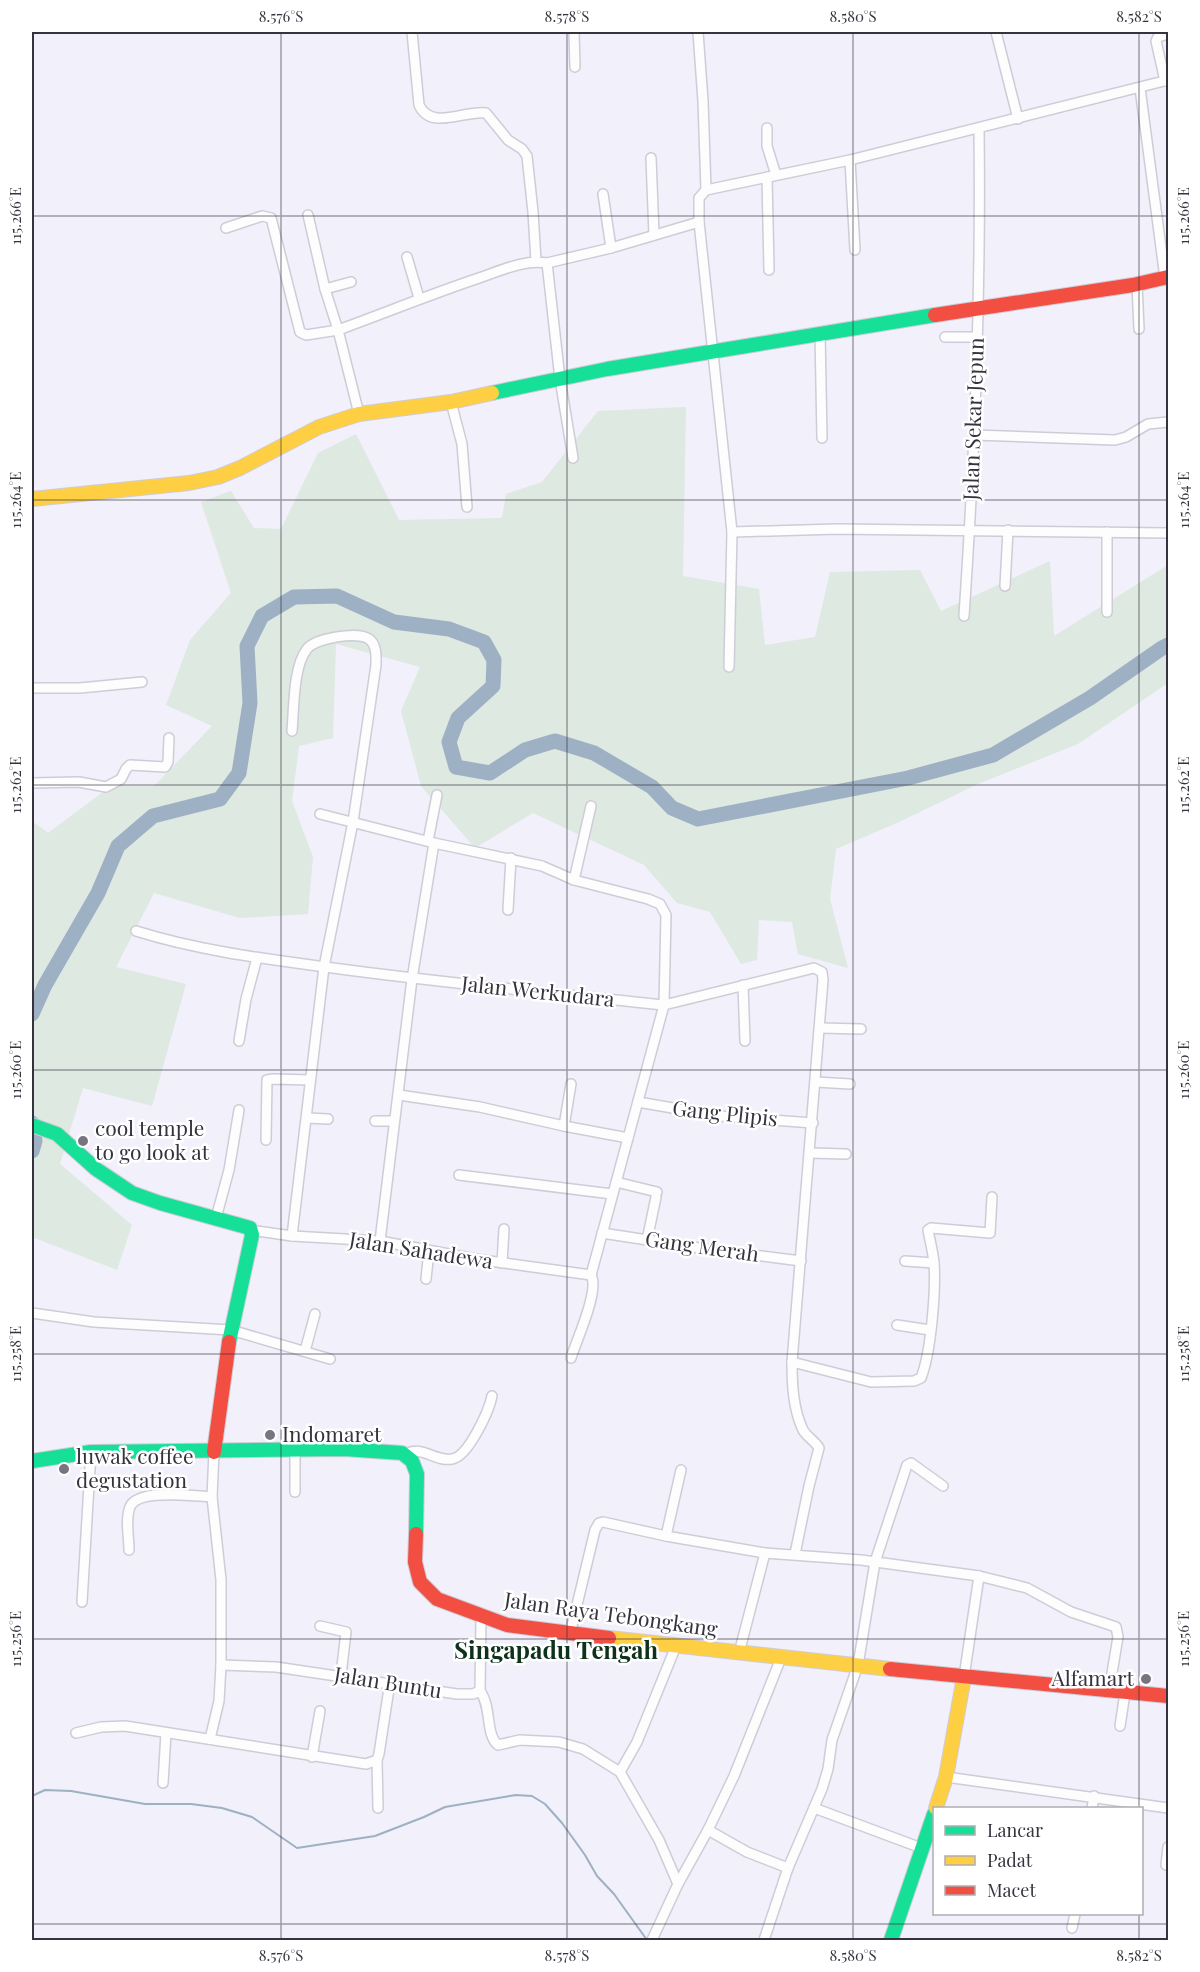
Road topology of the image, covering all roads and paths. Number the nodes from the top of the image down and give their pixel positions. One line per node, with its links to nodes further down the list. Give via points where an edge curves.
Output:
1 (412, 32): 24 (street, via 422,112 435,118 486,113 527,156)
2 (574, 32): 6 (street)
3 (698, 32): 15 (street)
4 (996, 32): 9 (street)
5 (1168, 34): 7 (street, via 1156,41)
6 (575, 67)
7 (1167, 81): 8 (street)
8 (1140, 88): 9 (street); 27 (street)
9 (1018, 119): 11 (street)
10 (767, 128): 14 (street)
11 (979, 129): 13 (street); 32 (street, Jalan Sekar Jepun)
12 (651, 158): 20 (street)
13 (850, 160): 14 (street); 22 (street)
14 (772, 176): 15 (street); 26 (street)
15 (706, 190): 18 (street, via 699,198)
16 (603, 194): 21 (street)
17 (309, 215): 30 (street)
18 (699, 222): 20 (street); 38 (street)
19 (226, 228): 34 (street, via 262,216 271,218 300,332 306,335)
20 (654, 235): 21 (street)
21 (611, 248): 25 (street)
22 (855, 250)
23 (407, 257): 31 (street)
24 (536, 261): 25 (street); 31 (street)
25 (547, 263): 39 (street)
26 (769, 270)
27 (1167, 277): 29 (main road)
28 (351, 282): 30 (street)
29 (1137, 284): 32 (main road); 33 (street)
30 (325, 289): 34 (street)
31 (419, 298): 34 (street)
32 (977, 308): 35 (main road); 37 (street, Jalan Sekar Jepun)
33 (1139, 329)
34 (338, 330): 41 (street)
35 (820, 333): 38 (main road); 44 (street)
36 (945, 337): 37 (street)
37 (977, 337): 43 (street, Jalan Sekar Jepun)
38 (713, 351): 39 (main road); 50 (street)
39 (560, 379): 40 (main road); 45 (street)
40 (451, 402): 41 (main road); 47 (street, via 462,444)
41 (359, 414): 46 (main road, via 319,427 218,477)
42 (1168, 422): 43 (street, via 1148,424 1115,440)
43 (974, 435): 48 (street, Jalan Sekar Jepun)
44 (822, 438)
45 (573, 458)
46 (32, 499)
47 (467, 507)
48 (970, 530): 49 (street); 50 (street); 55 (street, Jalan Sekar Jepun)
49 (1008, 530): 51 (street); 53 (street)
50 (732, 532): 56 (street)
51 (1107, 532): 52 (street); 54 (street)
52 (1168, 533)
53 (1005, 586)
54 (1107, 612)
55 (964, 616)
56 (729, 667)
57 (142, 682): 58 (street)
58 (32, 688)
59 (292, 731): 65 (street, via 297,680 310,645 321,639 368,639 376,648 376,665)
60 (169, 738): 61 (street, via 165,767 130,765 121,780 106,787 90,783)
61 (32, 783)
62 (437, 795): 66 (street)
63 (591, 806): 68 (street)
64 (320, 814): 65 (street)
65 (353, 822): 66 (street); 72 (street)
66 (431, 842): 67 (street); 73 (street)
67 (511, 858): 68 (street); 69 (street)
68 (574, 880): 75 (street, via 660,904 666,915)
69 (508, 910)
70 (136, 931): 71 (street, Jalan Werkudara, via 170,942)
71 (257, 958): 72 (street, Jalan Werkudara); 78 (street)
72 (324, 967): 73 (street, Jalan Werkudara); 80 (street)
73 (412, 979): 75 (street, Jalan Werkudara); 84 (street)
74 (743, 985): 75 (street); 76 (street, via 813,968 820,970 823,980); 79 (street)
75 (664, 1005): 85 (street)
76 (819, 1028): 77 (street); 81 (street)
77 (861, 1029)
78 (239, 1041)
79 (745, 1041)
80 (310, 1080): 87 (street); 95 (street, via 267,1080)
81 (816, 1082): 83 (street); 91 (street)
82 (571, 1084): 92 (street)
83 (850, 1084)
84 (399, 1095): 90 (street); 92 (street, via 480,1107)
85 (638, 1102): 91 (street, Gang Plipis, via 719,1116); 94 (street)
86 (239, 1110): 102 (street)
87 (307, 1118): 88 (street); 106 (street)
88 (328, 1119)
89 (375, 1121): 90 (street)
90 (394, 1122): 108 (street)
91 (813, 1123): 96 (street)
92 (564, 1126): 94 (street)
93 (38, 1127): 102 (main road, via 67,1141 96,1169 132,1193)
94 (628, 1138): 99 (street)
95 (266, 1140)
96 (810, 1153): 97 (street); 110 (street)
97 (846, 1154)
98 (459, 1175): 100 (street)
99 (616, 1182): 100 (street); 107 (street, via 656,1194)
100 (612, 1194): 105 (street)
101 (992, 1197): 113 (street, via 990,1233 930,1229)
102 (216, 1218): 104 (main road)
103 (504, 1229): 112 (street)
104 (251, 1230): 106 (street, Jalan Sahadewa); 119 (main road)
105 (602, 1233): 107 (street, Gang Merah); 114 (street)
106 (292, 1236): 108 (street, Jalan Sahadewa)
107 (647, 1240): 110 (street, Gang Merah)
108 (380, 1241): 109 (street, Jalan Sahadewa)
109 (429, 1251): 112 (street, Jalan Sahadewa); 115 (street)
110 (801, 1261): 124 (street)
111 (905, 1261): 113 (street)
112 (501, 1263): 114 (street, Jalan Sahadewa)
113 (934, 1263): 120 (street)
114 (591, 1275): 122 (street, via 593,1291)
115 (426, 1279)
116 (32, 1313): 119 (street, via 94,1322)
117 (315, 1314): 121 (street)
118 (897, 1325): 120 (street)
119 (231, 1330): 121 (street); 128 (main road)
120 (930, 1330): 124 (street, via 922,1376 914,1381 871,1382)
121 (305, 1351): 123 (street)
122 (571, 1358)
123 (330, 1359)
124 (792, 1362): 138 (street, via 794,1400 800,1421 806,1435 819,1448)
125 (492, 1396): 129 (street, via 484,1422 459,1456 442,1458 416,1451)
126 (295, 1450): 128 (main road); 129 (main road, via 344,1449); 133 (street)
127 (92, 1452): 128 (main road); 130 (main road); 141 (street)
128 (214, 1452): 134 (street)
129 (406, 1455): 142 (main road, Jalan Raya Tebongkang, via 417,1474 415,1552 420,1582 437,1599)
130 (32, 1461)
131 (681, 1470): 135 (street)
132 (943, 1485): 139 (street, via 908,1464)
133 (295, 1492)
134 (212, 1497): 136 (street, via 157,1495 135,1500 129,1514); 148 (street, via 220,1580)
135 (666, 1536): 137 (street); 144 (street, via 599,1523)
136 (129, 1550)
137 (765, 1553): 138 (street); 146 (street)
138 (795, 1554): 139 (street)
139 (875, 1562): 140 (street); 149 (street)
140 (979, 1576): 151 (street); 154 (street, via 1027,1588 1071,1612 1116,1627)
141 (82, 1602)
142 (481, 1617): 144 (main road, Jalan Raya Tebongkang); 153 (street)
143 (320, 1626): 150 (street, via 346,1633)
144 (570, 1634): 145 (main road, Jalan Raya Tebongkang)
145 (676, 1646): 146 (main road, Jalan Raya Tebongkang); 164 (street, via 638,1742)
146 (739, 1653): 147 (main road, Jalan Raya Tebongkang)
147 (781, 1658): 149 (main road, Jalan Raya Tebongkang); 174 (street)
148 (221, 1665): 150 (street, Jalan Buntu); 161 (street, via 218,1707)
149 (858, 1665): 151 (main road, Jalan Raya Tebongkang); 171 (street)
150 (341, 1675): 152 (street, Jalan Buntu)
151 (964, 1677): 154 (main road, Jalan Raya Tebongkang); 165 (main road)
152 (390, 1683): 153 (street, Jalan Buntu, via 457,1694); 163 (street)
153 (480, 1691): 164 (street, via 487,1702 494,1743 559,1742 583,1749)
154 (1109, 1691): 155 (main road, Jalan Raya Tebongkang)
155 (1125, 1693): 156 (main road, Jalan Raya Tebongkang); 158 (street)
156 (1168, 1696)
157 (320, 1711): 162 (street)
158 (1120, 1726)
159 (76, 1733): 160 (street, via 125,1726)
160 (166, 1733): 161 (street); 166 (street)
161 (210, 1739): 162 (street)
162 (312, 1757): 163 (street, via 360,1764)
163 (377, 1760): 170 (street)
164 (620, 1772): 179 (street, via 659,1840)
165 (946, 1777): 167 (street); 168 (main road)
166 (163, 1783)
167 (1094, 1796): 169 (street); 172 (street)
168 (937, 1807)
169 (1092, 1807)
170 (378, 1808)
171 (813, 1808): 176 (street); 178 (street)
172 (1168, 1808)
173 (933, 1818): 176 (main road)
174 (708, 1830): 178 (street, via 747,1852); 179 (street)
175 (1168, 1847): 177 (street)
176 (924, 1849): 184 (main road)
177 (1166, 1865)
178 (788, 1868): 183 (street)
179 (678, 1884): 182 (street)
180 (1075, 1915): 181 (street)
181 (1072, 1928)
182 (652, 1941)
183 (764, 1941)
184 (891, 1941)

